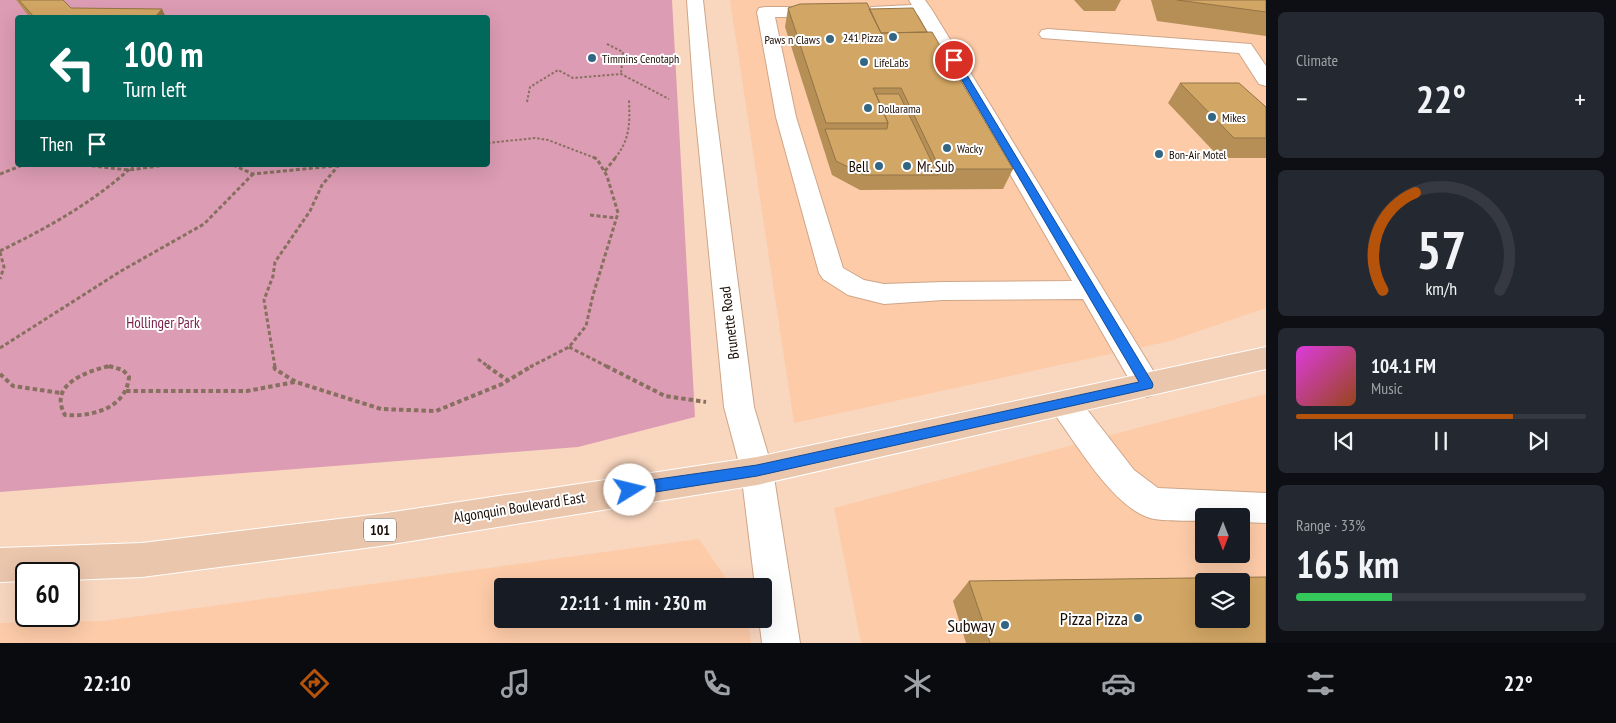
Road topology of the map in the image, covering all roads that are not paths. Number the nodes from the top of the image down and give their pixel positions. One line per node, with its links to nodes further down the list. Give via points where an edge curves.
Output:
1 (695, 0): 9 (street, Brunette Road, via 739,407)
2 (920, 5): 5 (street); 5 (street, via 849,11 765,12 786,117 832,273 856,288 884,294 942,290)
3 (1048, 34): 4 (street, via 1245,48)
4 (1266, 80)
5 (1090, 290): 7 (street)
6 (1266, 358): 7 (main road, Algonquin Boulevard East / 101)
7 (1147, 385): 8 (main road, Algonquin Boulevard East / 101)
8 (1064, 403): 9 (main road, Algonquin Boulevard East / 101); 10 (street, via 1122,480 1152,503)
9 (757, 470): 11 (main road, Algonquin Boulevard East / 101, via 380,530 142,560); 12 (street, Brunette Road)
10 (1266, 508)
11 (0, 566)
12 (781, 643)

